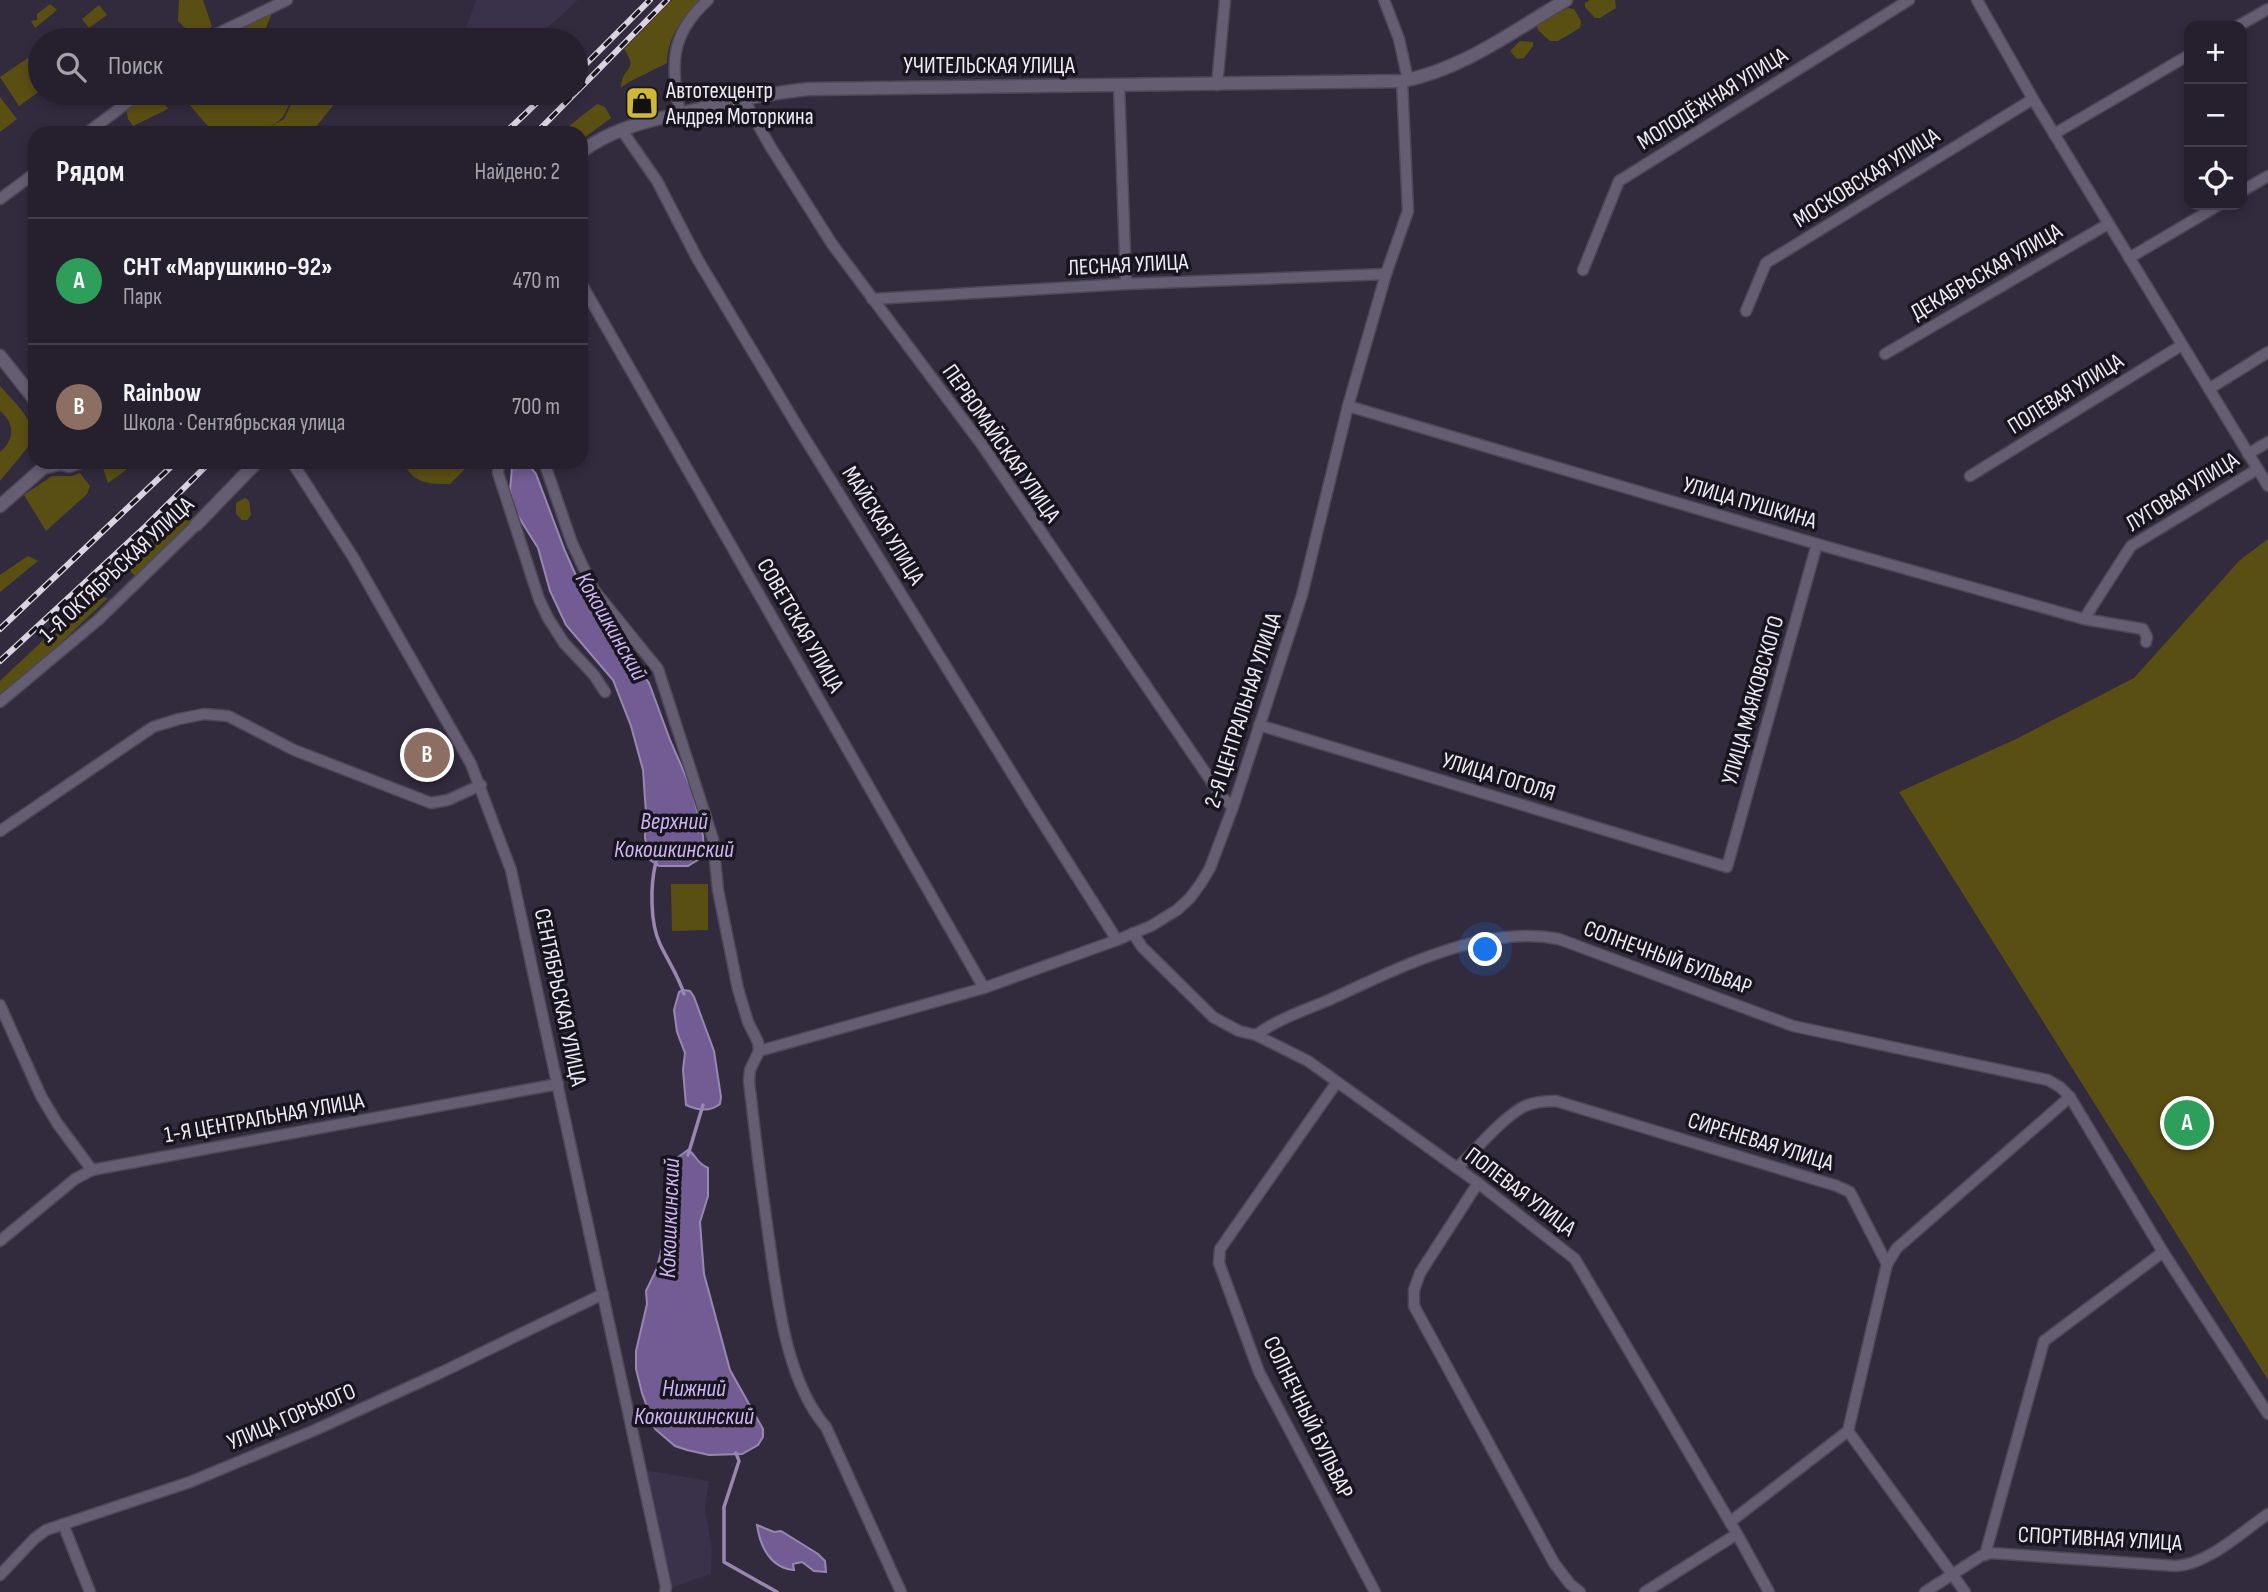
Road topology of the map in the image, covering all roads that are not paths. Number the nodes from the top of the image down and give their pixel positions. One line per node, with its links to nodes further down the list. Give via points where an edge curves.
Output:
1 (287, 0): 10 (street)
2 (708, 0): 18 (street, via 687,21 677,45 674,79)
3 (1224, 0): 14 (street)
4 (1384, 0): 12 (street, via 1399,39)
5 (1566, 0): 12 (street, УЧИТЕЛЬСКАЯ УЛИЦА, via 1455,64)
6 (1909, 0): 30 (street, МОЛОДЁЖНАЯ УЛИЦА, via 1619,181)
7 (1982, 2): 16 (street)
8 (2268, 9): 9 (street)
9 (2247, 21)
10 (229, 28)
11 (2184, 58): 21 (street)
12 (1405, 81): 14 (street, УЧИТЕЛЬСКАЯ УЛИЦА); 31 (street, 2-Я ЦЕНТРАЛЬНАЯ УЛИЦА, via 1408,211)
13 (1119, 85): 14 (street, УЧИТЕЛЬСКАЯ УЛИЦА); 15 (street, УЧИТЕЛЬСКАЯ УЛИЦА, via 844,88); 32 (street)
14 (1217, 85)
15 (743, 98): 18 (street, УЧИТЕЛЬСКАЯ УЛИЦА); 34 (street, ПЕРВОМАЙСКАЯ УЛИЦА, via 832,244)
16 (2033, 99): 21 (street); 35 (street, МОСКОВСКАЯ УЛИЦА, via 1766,263)
17 (124, 105): 19 (street)
18 (680, 114): 20 (street, УЧИТЕЛЬСКАЯ УЛИЦА)
19 (96, 126)
20 (621, 129): 22 (street, УЧИТЕЛЬСКАЯ УЛИЦА); 66 (street, МАЙСКАЯ УЛИЦА, via 657,181 698,260 796,424)
21 (2054, 134): 28 (street)
22 (588, 147)
23 (2268, 176): 25 (street)
24 (28, 178): 26 (street)
25 (2247, 188)
26 (0, 199)
27 (2211, 210): 29 (street)
28 (2108, 224): 29 (street); 38 (street, ДЕКАБРЬСКАЯ УЛИЦА)
29 (2129, 258): 36 (street)
30 (1583, 270)
31 (1386, 274): 32 (street, ЛЕСНАЯ УЛИЦА); 42 (street, 2-Я ЦЕНТРАЛЬНАЯ УЛИЦА)
32 (1126, 284): 34 (street, ЛЕСНАЯ УЛИЦА)
33 (588, 295): 67 (street, СОВЕТСКАЯ УЛИЦА)
34 (872, 299): 62 (street, ПЕРВОМАЙСКАЯ УЛИЦА, via 982,445)
35 (1746, 310)
36 (2182, 345): 40 (street); 51 (street, ПОЛЕВАЯ УЛИЦА)
37 (2268, 352): 40 (street)
38 (1885, 354)
39 (0, 356): 41 (street)
40 (2208, 388): 44 (street)
41 (28, 391)
42 (1348, 406): 55 (street, УЛИЦА ПУШКИНА); 60 (street, 2-Я ЦЕНТРАЛЬНАЯ УЛИЦА, via 1302,595)
43 (2268, 442): 44 (street, ЛУГОВАЯ УЛИЦА)
44 (2248, 454): 50 (street)
45 (40, 469): 53 (street)
46 (250, 469): 54 (street, 1-Я ОКТЯБРЬСКАЯ УЛИЦА)
47 (296, 469): 61 (street, СЕНТЯБРЬСКАЯ УЛИЦА, via 386,613)
48 (498, 469): 58 (street, via 541,604 564,643)
49 (546, 469): 70 (street, via 589,580 657,669 713,839 738,989)
50 (2256, 470): 52 (street); 56 (street, ЛУГОВАЯ УЛИЦА, via 2131,546)
51 (1970, 476)
52 (2268, 486)
53 (0, 506)
54 (196, 524): 59 (street, 1-Я ОКТЯБРЬСКАЯ УЛИЦА, via 98,620)
55 (1817, 544): 56 (street, УЛИЦА ПУШКИНА); 64 (street, УЛИЦА МАЯКОВСКОГО)
56 (2084, 619): 57 (street, УЛИЦА ПУШКИНА, via 2143,629)
57 (2146, 642)
58 (605, 692)
59 (0, 702)
60 (1259, 725): 62 (street, 2-Я ЦЕНТРАЛЬНАЯ УЛИЦА); 64 (street, УЛИЦА ГОГОЛЯ)
61 (481, 785): 63 (street, via 431,803 294,751 228,716 195,715 153,727); 72 (street, СЕНТЯБРЬСКАЯ УЛИЦА, via 511,870)
62 (1233, 807): 65 (street, 2-Я ЦЕНТРАЛЬНАЯ УЛИЦА, via 1210,869 1190,898)
63 (0, 831)
64 (1727, 867)
65 (1133, 933): 66 (street, 2-Я ЦЕНТРАЛЬНАЯ УЛИЦА); 69 (street, ПОЛЕВАЯ УЛИЦА, via 1213,1017)
66 (1118, 940): 67 (street, 2-Я ЦЕНТРАЛЬНАЯ УЛИЦА)
67 (984, 988): 70 (street, 2-Я ЦЕНТРАЛЬНАЯ УЛИЦА)
68 (0, 1005): 75 (street, via 41,1096)
69 (1256, 1035): 71 (street, ПОЛЕВАЯ УЛИЦА); 73 (street, СОЛНЕЧНЫЙ БУЛЬВАР, via 1392,971 1470,943 1543,936 1793,1026 2048,1080)
70 (759, 1051): 92 (street, via 749,1081 785,1338 809,1403 826,1427)
71 (1337, 1082): 74 (street, ПОЛЕВАЯ УЛИЦА); 93 (street, СОЛНЕЧНЫЙ БУЛЬВАР, via 1220,1249 1219,1263 1259,1372)
72 (558, 1084): 75 (street, 1-Я ЦЕНТРАЛЬНАЯ УЛИЦА); 80 (street, СЕНТЯБРЬСКАЯ УЛИЦА)
73 (2070, 1097): 78 (street); 79 (street, via 1900,1245)
74 (1457, 1168): 76 (street, ПОЛЕВАЯ УЛИЦА); 79 (street, СИРЕНЕВАЯ УЛИЦА, via 1518,1110 1556,1101 1837,1185 1850,1192)
75 (92, 1170): 77 (street, 1-Я ЦЕНТРАЛЬНАЯ УЛИЦА)
76 (1478, 1184): 84 (street, ПОЛЕВАЯ УЛИЦА, via 1575,1259); 94 (street, via 1420,1273 1414,1306 1554,1563)
77 (0, 1241)
78 (2163, 1252): 81 (street); 87 (street, via 2044,1340)
79 (1887, 1264): 82 (street)
80 (603, 1294): 85 (street, УЛИЦА ГОРЬКОГО, via 314,1430 190,1482); 90 (street, СЕНТЯБРЬСКАЯ УЛИЦА)
81 (2268, 1414)
82 (1848, 1430): 84 (street); 89 (street)
83 (2268, 1514): 87 (street, СПОРТИВНАЯ УЛИЦА, via 2208,1556 2183,1566)
84 (1730, 1522): 86 (street, ПОЛЕВАЯ УЛИЦА)
85 (63, 1524): 88 (street, УЛИЦА ГОРЬКОГО, via 40,1533); 91 (street)
86 (1737, 1534): 95 (street); 96 (street, ПОЛЕВАЯ УЛИЦА)
87 (1985, 1555): 89 (street, СПОРТИВНАЯ УЛИЦА)
88 (0, 1575)
89 (1953, 1575): 97 (street, СПОРТИВНАЯ УЛИЦА); 98 (street)
90 (666, 1590)
91 (90, 1592)
92 (901, 1592)
93 (1375, 1592)
94 (1580, 1592)
95 (1645, 1592)
96 (1769, 1592)
97 (1925, 1592)
98 (1965, 1592)

